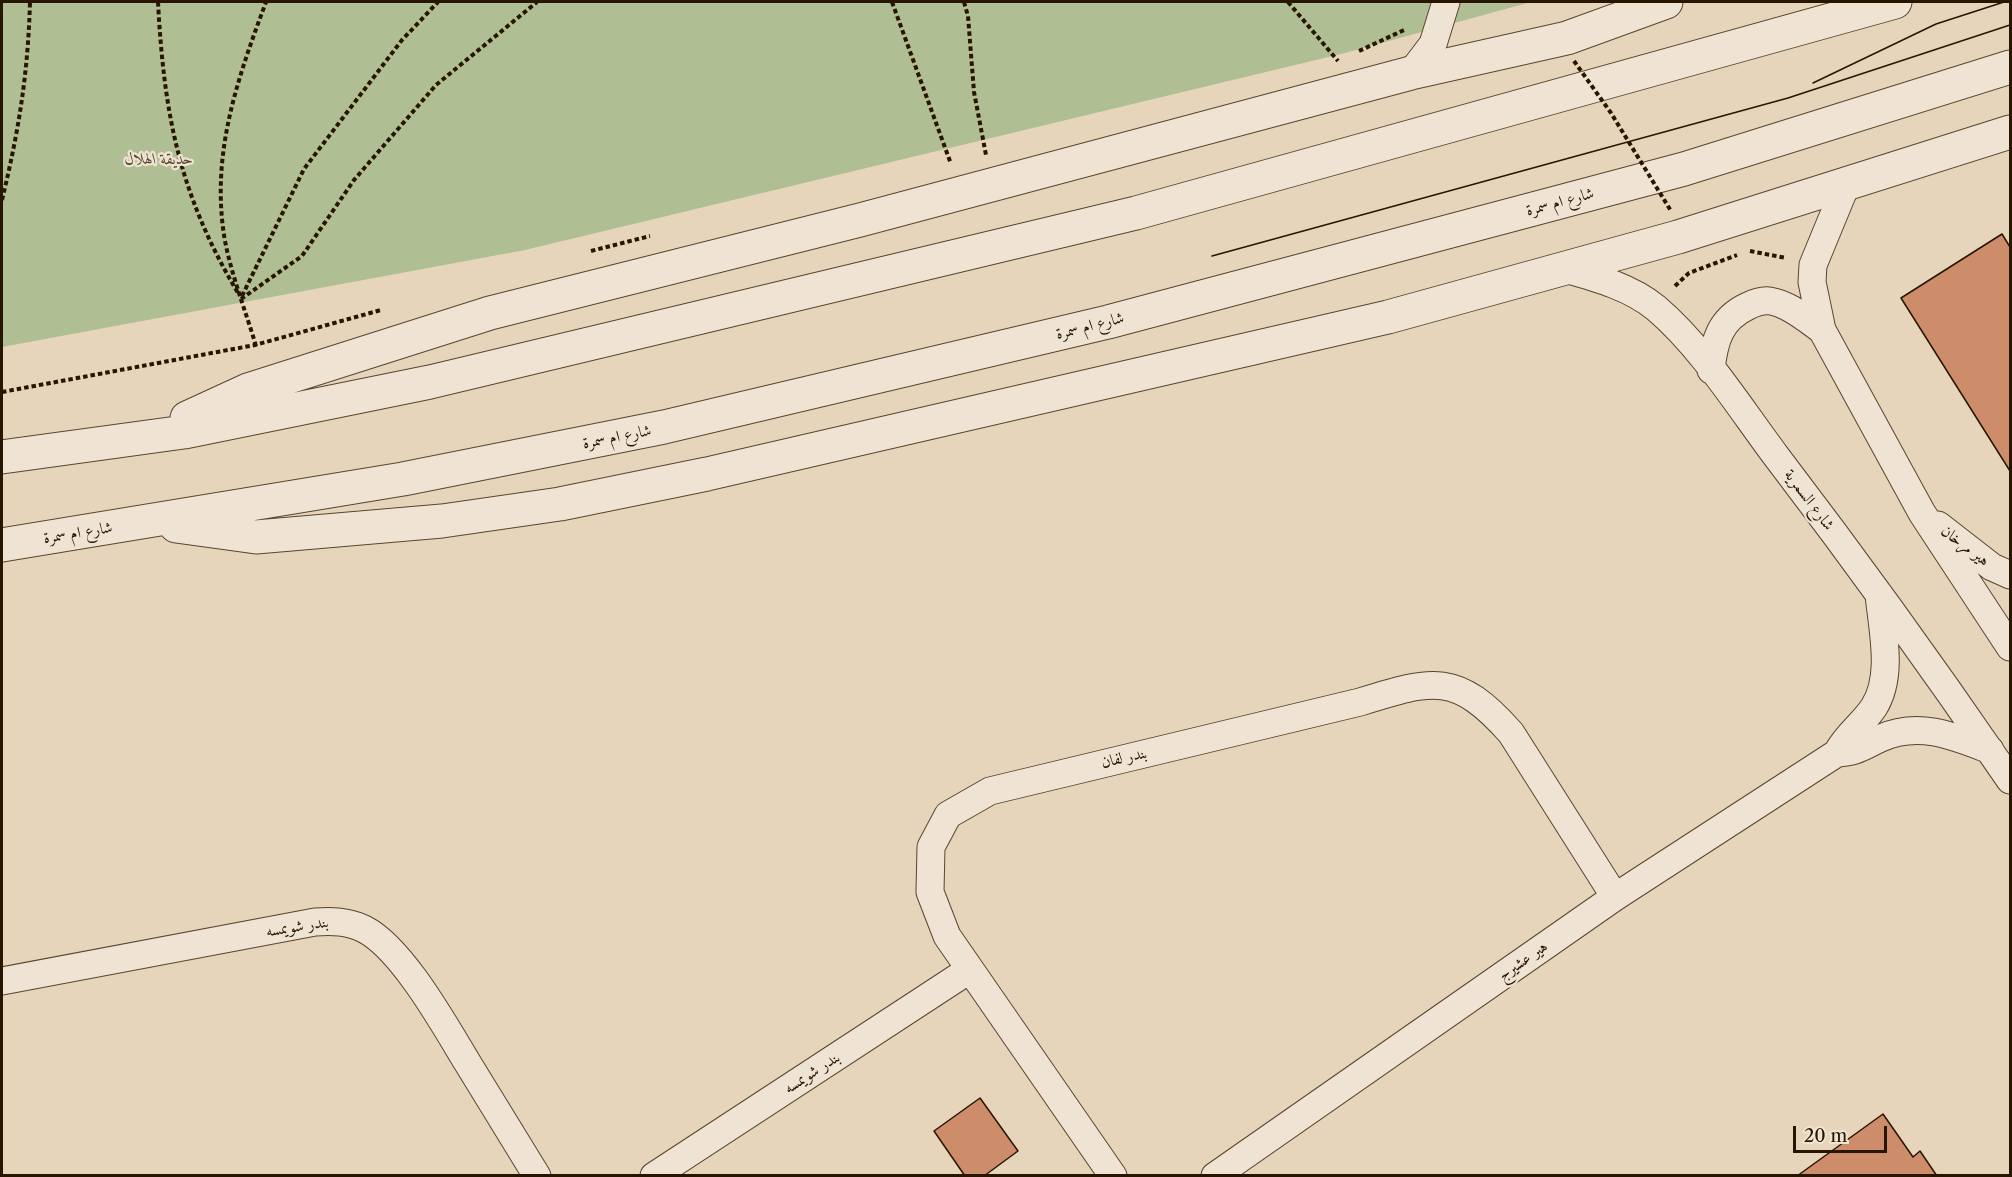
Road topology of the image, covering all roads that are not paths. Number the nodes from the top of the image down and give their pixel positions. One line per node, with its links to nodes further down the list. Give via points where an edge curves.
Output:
1 (1446, 2): 5 (street, via 1433,44)
2 (1666, 2): 5 (street, via 1567,38)
3 (1895, 2): 11 (street, via 1136,213 430,382)
4 (2010, 68): 14 (street, شارع ام سمرة, via 1684,169 1108,322 664,427 403,479)
5 (1411, 73): 11 (street, via 860,220 490,313 248,390)
6 (2010, 132): 7 (street, شارع ام سمرة)
7 (1846, 185): 8 (street, شارع ام سمرة); 9 (street, via 1813,265 1812,282)
8 (1565, 269): 10 (street, شارع السمرية, via 1601,279 1655,308); 14 (street, شارع ام سمرة, via 1388,317 707,474 560,504 442,521 256,537)
9 (1822, 330): 10 (street, via 1784,305 1768,300 1754,303 1730,316 1720,328); 13 (street)
10 (1711, 370): 17 (street, شارع السمرية)
11 (144, 437): 12 (street)
12 (2, 457)
13 (1922, 513): 16 (street, هير مرخان, via 1992,567); 18 (street)
14 (154, 521): 15 (street, شارع ام سمرة)
15 (2, 545)
16 (2010, 575)
17 (1879, 593): 19 (street, شارع السمرية); 20 (street, هير عشيرج, via 1885,671 1882,689 1875,706 1846,736)
18 (2010, 647)
19 (1990, 750): 20 (street, هير عشيرج, via 1936,731 1917,730 1880,738 1855,752); 21 (street, شارع السمرية)
20 (1837, 753): 22 (street, هير عشيرج)
21 (2010, 780)
22 (1615, 897): 23 (street, بندر لفان, via 1504,726 1469,693 1445,685 1426,685 990,791 948,815 931,847 930,892 947,936); 28 (street, هير عشيرج)
23 (969, 970): 26 (street, بندر شويمسه); 27 (street, بندر لفان)
24 (2, 981): 25 (street, بندر شويمسه, via 315,922 336,920 351,924 366,930 393,954 424,992)
25 (537, 1176)
26 (654, 1176)
27 (1113, 1176)
28 (1215, 1176)

